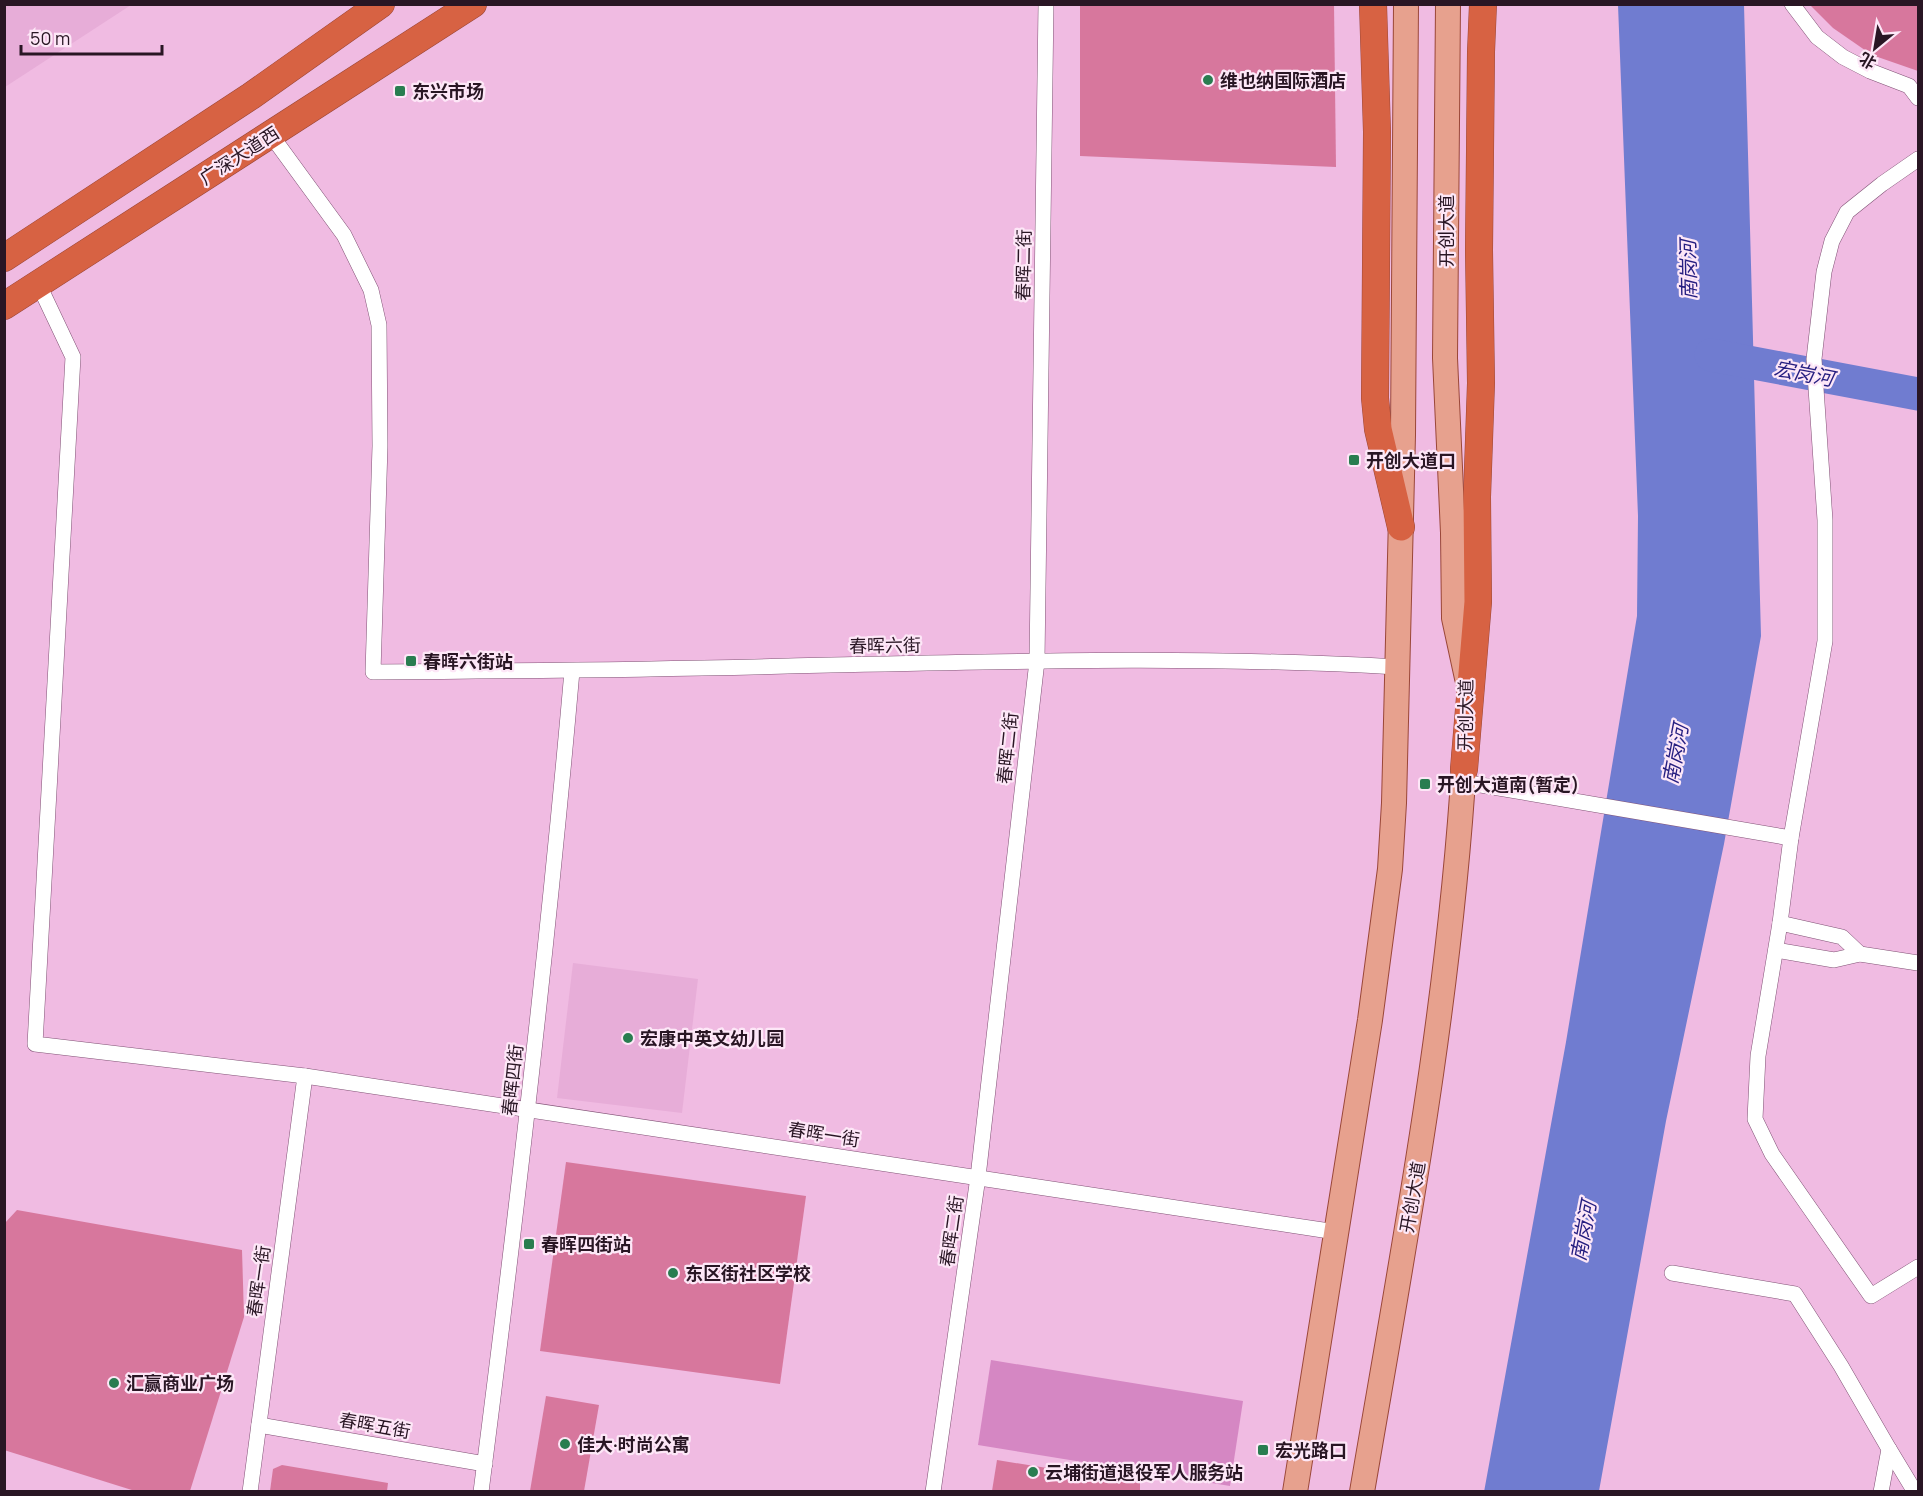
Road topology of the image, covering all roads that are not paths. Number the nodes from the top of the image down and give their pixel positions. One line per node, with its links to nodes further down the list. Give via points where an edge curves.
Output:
1 (381, 4): 12 (highway, via 251,96)
2 (473, 4): 10 (highway, 广深大道西)
3 (1046, 4): 16 (street, 春晖二街)
4 (1406, 4): 15 (main road)
5 (1448, 4): 19 (main road, 开创大道, via 1445,358 1454,618 1469,685)
6 (1483, 4): 19 (highway, via 1478,602)
7 (1792, 4): 9 (street, via 1816,37 1843,57 1909,86)
8 (1372, 9): 15 (highway, via 1377,132 1375,398 1378,429)
9 (1918, 98)
10 (271, 135): 13 (highway, 广深大道西); 18 (street, 春晖六街, via 344,235 371,290 379,325 380,458 373,672)
11 (1918, 159): 20 (street, via 1847,212 1832,241 1824,272 1814,359 1825,520 1825,641)
12 (4, 258)
13 (38, 283): 14 (highway, 广深大道西); 25 (street, 春晖一街, via 73,357 35,1044)
14 (4, 306)
15 (1401, 527): 17 (main road)
16 (1037, 661): 17 (street, 春晖六街, via 1286,662); 18 (street, 春晖六街); 27 (street, 春晖二街)
17 (1397, 667): 28 (main road, via 1390,869)
18 (572, 671): 26 (street, 春晖四街)
19 (1464, 775): 20 (street, via 1593,804); 38 (main road, 开创大道, via 1451,924 1428,1100)
20 (1791, 838): 21 (street)
21 (1780, 923): 22 (street); 23 (street, via 1842,937)
22 (1776, 950): 23 (street, via 1834,960); 29 (street, via 1758,1056 1755,1119 1772,1154 1871,1296)
23 (1860, 954): 24 (street)
24 (1918, 963)
25 (305, 1076): 26 (street, 春晖一街); 31 (street, 春晖一街)
26 (528, 1110): 27 (street, 春晖一街); 33 (street, 春晖四街)
27 (978, 1177): 28 (street, 春晖一街); 36 (street, 春晖二街)
28 (1336, 1232): 37 (main road)
29 (1918, 1267)
30 (1672, 1273): 32 (street, via 1795,1293)
31 (259, 1425): 33 (street, 春晖五街); 34 (street, 春晖一街)
32 (1889, 1449): 39 (street); 40 (street)
33 (485, 1464): 35 (street, 春晖四街)
34 (250, 1491)
35 (481, 1491)
36 (933, 1491)
37 (1295, 1491)
38 (1362, 1491)
39 (1881, 1491)
40 (1915, 1491)

